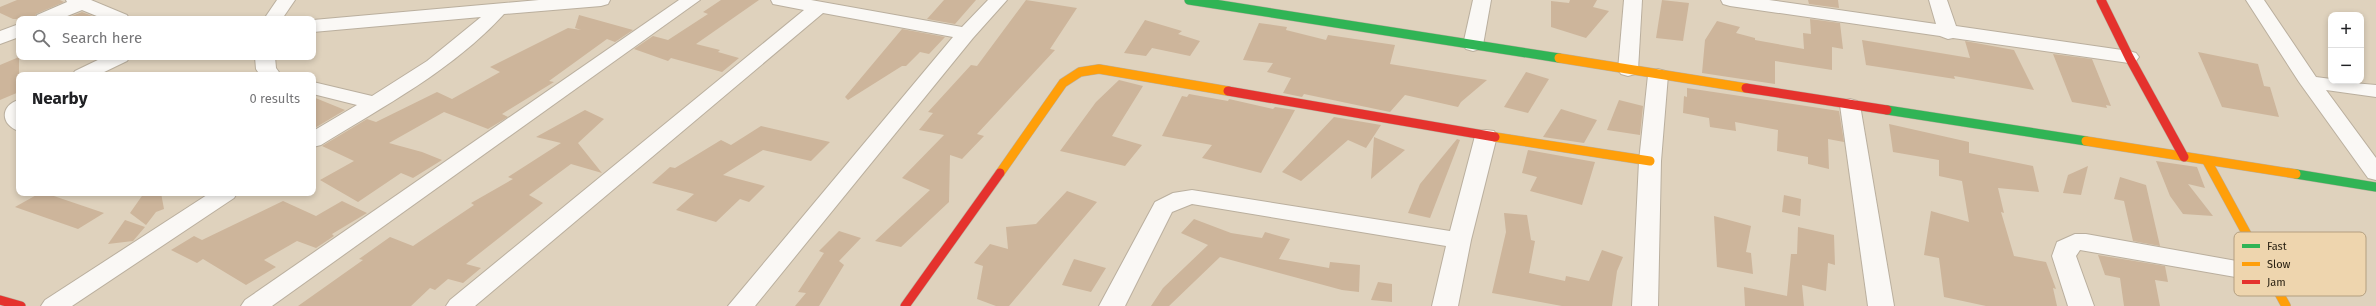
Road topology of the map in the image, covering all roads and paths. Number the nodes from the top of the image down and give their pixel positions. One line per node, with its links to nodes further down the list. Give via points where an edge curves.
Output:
1 (286, 0): 19 (street)
2 (593, 0): 16 (street)
3 (691, 0): 55 (street)
4 (780, 0): 15 (street)
5 (998, 0): 23 (street)
6 (1189, 0): 25 (street)
7 (1482, 0): 25 (street)
8 (1633, 0): 29 (street)
9 (1730, 0): 14 (street)
10 (1938, 0): 22 (street)
11 (2101, 0): 26 (street)
12 (2255, 0): 33 (street)
13 (78, 1): 17 (street); 18 (street)
14 (1773, 3): 22 (street)
15 (818, 8): 23 (street); 56 (street)
16 (497, 11): 20 (street); 36 (street, via 462,45)
17 (50, 16)
18 (113, 16)
19 (275, 16)
20 (316, 26)
21 (16, 31): 24 (street)
22 (1948, 33): 26 (street)
23 (966, 34): 57 (street)
24 (0, 38)
25 (1473, 45): 29 (street)
26 (2129, 57): 42 (street)
27 (114, 60): 30 (street)
28 (265, 60): 31 (street)
29 (1628, 70): 32 (street)
30 (88, 72)
31 (268, 72)
32 (1658, 75): 37 (street); 43 (street)
33 (2309, 82): 35 (street); 45 (street)
34 (316, 89): 36 (street)
35 (2376, 91)
36 (375, 103): 41 (street)
37 (1850, 105): 42 (street); 62 (street)
38 (16, 109): 39 (street, via 11,115 11,121)
39 (16, 124)
40 (1486, 136): 43 (street); 49 (street); 58 (street, via 1099,69 1076,73 1063,83)
41 (316, 138)
42 (2184, 157): 44 (street)
43 (1650, 161): 61 (street)
44 (2207, 161): 46 (street); 48 (street)
45 (2376, 172)
46 (2376, 187)
47 (220, 196): 54 (street)
48 (2246, 232)
49 (1459, 240): 59 (street, via 1192,197 1181,198 1163,207); 60 (street)
50 (2234, 269): 63 (street, via 2075,242 2066,248 2064,256)
51 (2281, 296): 64 (street)
52 (0, 300): 53 (street)
53 (22, 306)
54 (54, 306)
55 (254, 306)
56 (459, 306)
57 (741, 306)
58 (905, 306)
59 (1112, 306)
60 (1444, 306)
61 (1645, 306)
62 (1881, 306)
63 (2082, 306)
64 (2286, 306)

